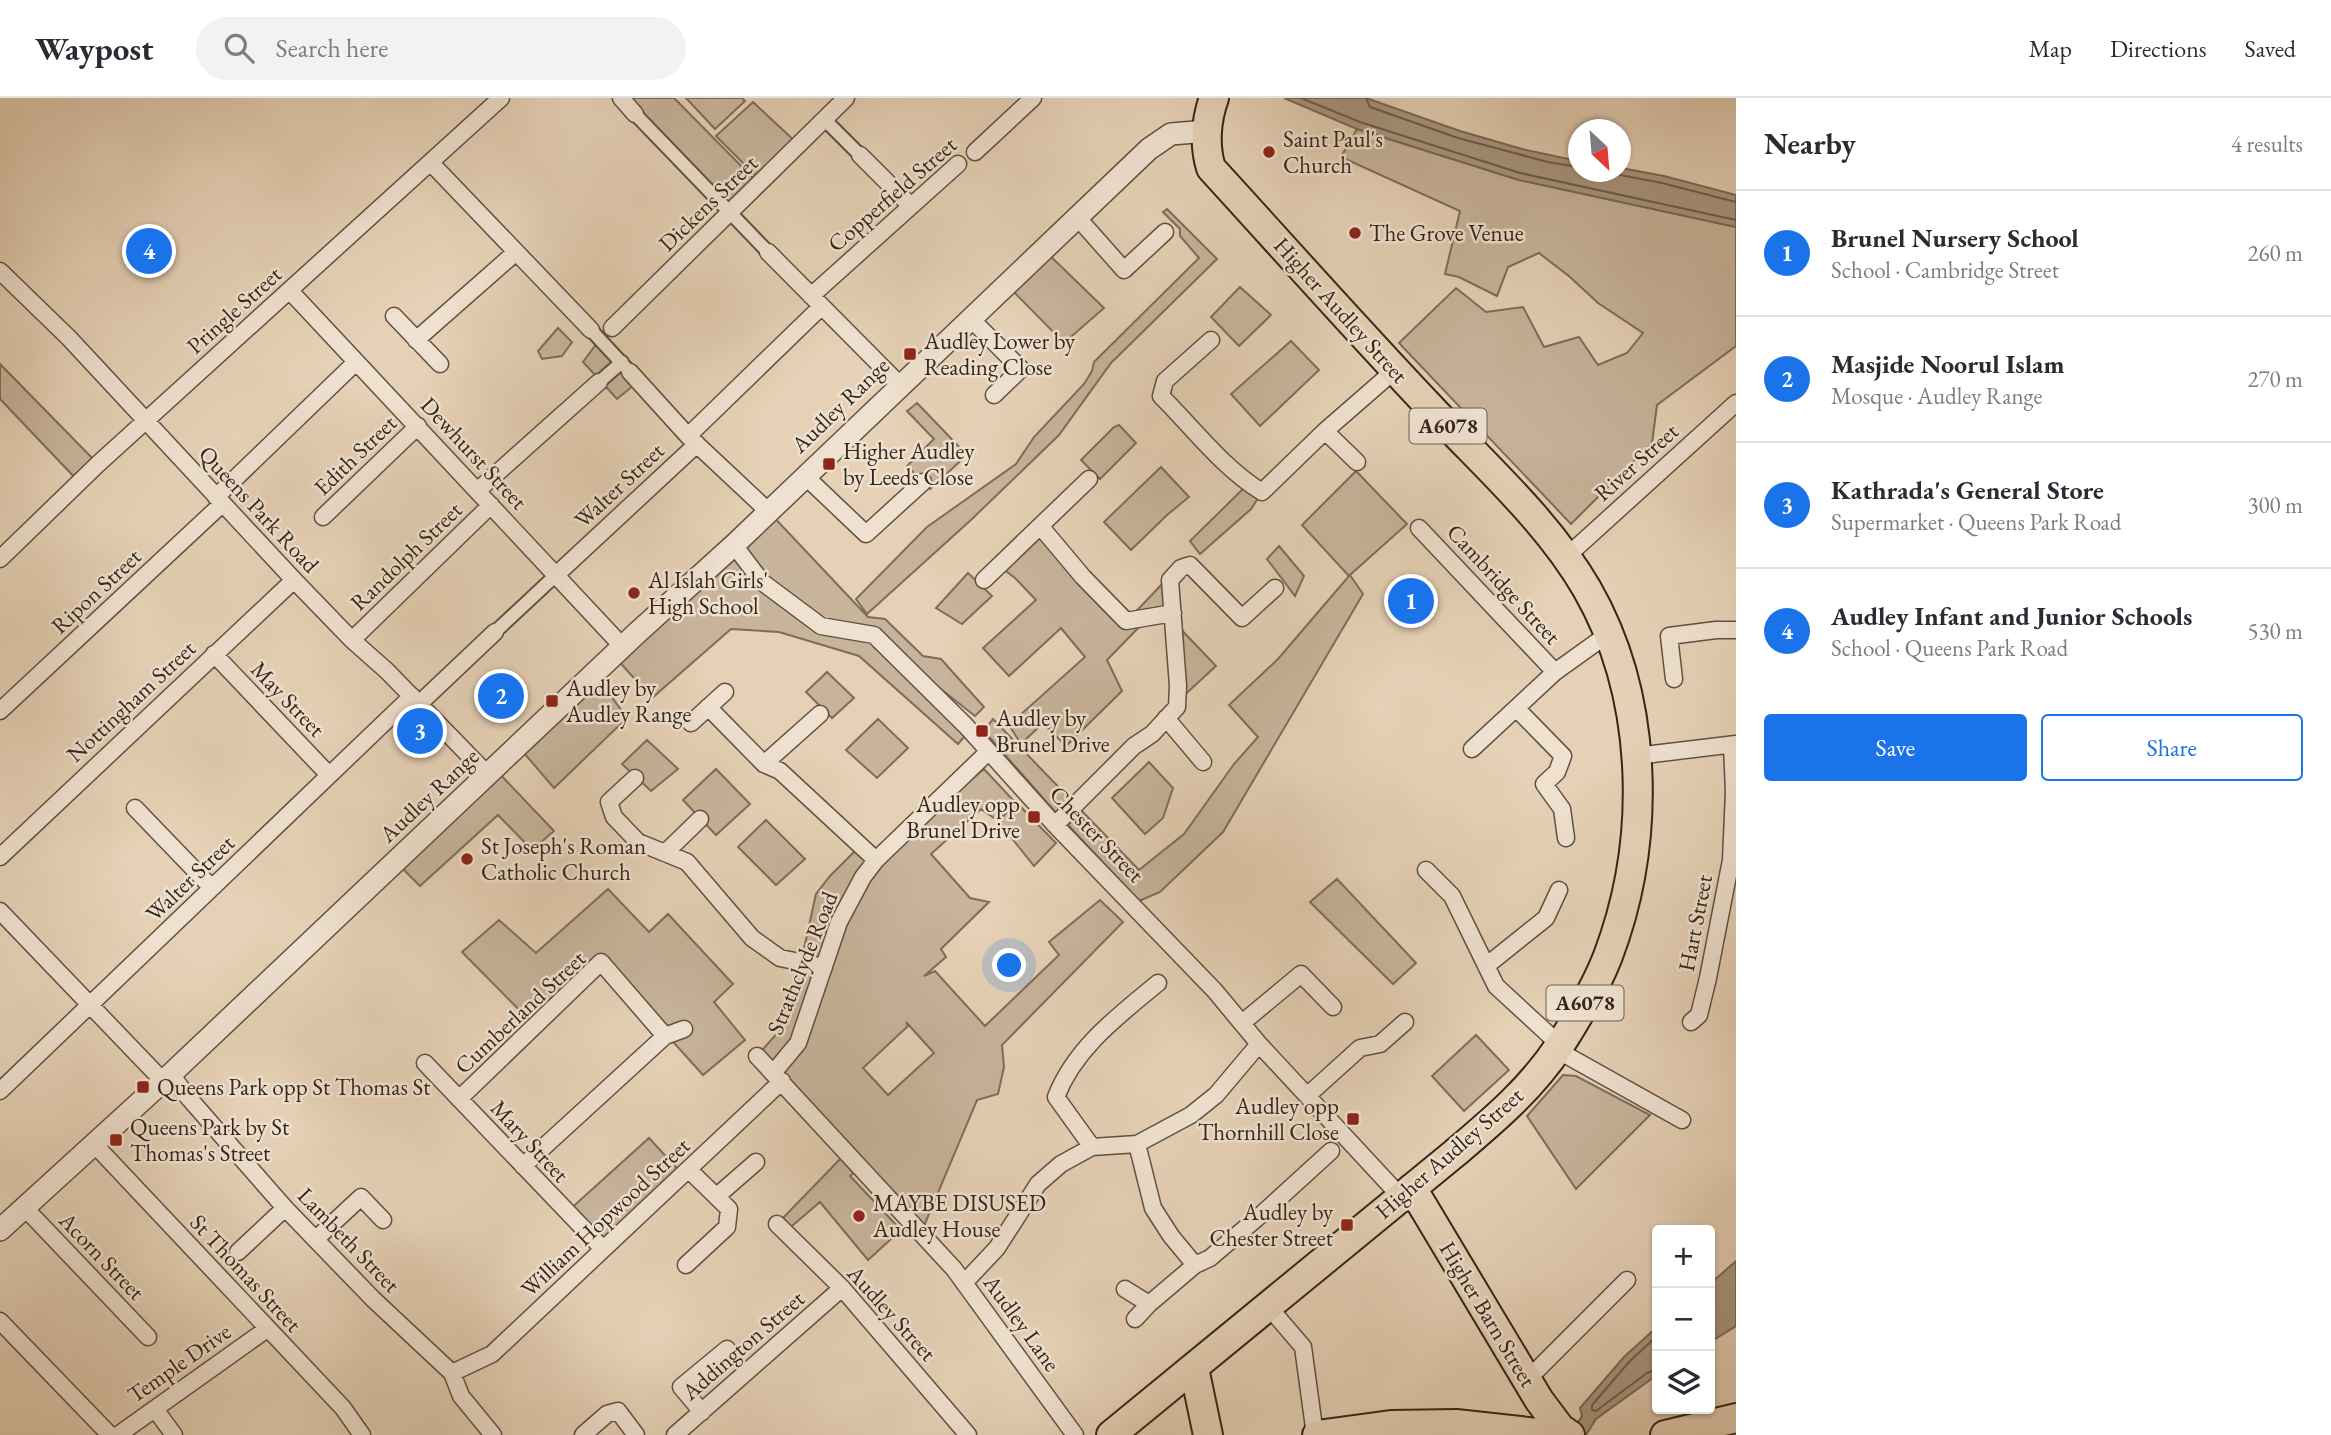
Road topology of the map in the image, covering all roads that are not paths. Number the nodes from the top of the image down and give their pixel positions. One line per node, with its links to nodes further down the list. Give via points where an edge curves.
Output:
1 (501, 98): 11 (street, Pringle Street)
2 (621, 98): 6 (street)
3 (846, 98): 7 (street, Dickens Street)
4 (1033, 98): 9 (street, Copperfield Street)
5 (1214, 98): 8 (highway, A6078)
6 (635, 114): 14 (street)
7 (824, 119): 10 (street); 14 (street, Dickens Street)
8 (1207, 131): 15 (street, Audley Range, via 1183,131 1160,140); 30 (highway, Higher Audley Street / A6078, via 1211,168)
9 (975, 152): 12 (street, Copperfield Street)
10 (860, 155): 13 (street)
11 (431, 163): 17 (street); 20 (street, Pringle Street)
12 (958, 163): 13 (street, Copperfield Street)
13 (910, 205): 21 (street, Copperfield Street)
14 (730, 212): 18 (street); 24 (street, Dickens Street)
15 (1077, 217): 16 (street, via 1124,270); 23 (street, Audley Range)
16 (1165, 232)
17 (516, 252): 24 (street); 25 (street)
18 (768, 252): 21 (street)
19 (0, 271): 35 (street, Queens Park Road)
20 (290, 291): 27 (street, Dewhurst Street); 35 (street, Pringle Street)
21 (817, 301): 32 (street); 38 (street, Walter Street)
22 (394, 316): 25 (street)
23 (970, 318): 32 (street, Audley Range); 33 (street, via 1021,369)
24 (601, 332): 29 (street)
25 (416, 340): 28 (street)
26 (1212, 340): 37 (street, via 1165,381 1161,396 1248,484 1262,492)
27 (356, 362): 36 (street, Dewhurst Street); 44 (street, Ripon Street)
28 (440, 363)
29 (626, 367): 31 (street); 38 (street)
30 (1395, 370): 37 (street); 51 (highway, Higher Audley Street / A6078)
31 (599, 382): 43 (street)
32 (900, 385): 40 (street, Audley Range)
33 (994, 395)
34 (1736, 403): 51 (street, River Street)
35 (146, 421): 44 (street, Queens Park Road); 52 (street, Pringle Street)
36 (418, 426): 43 (street, Dewhurst Street); 47 (street, Edith Street)
37 (1325, 431): 39 (street)
38 (692, 440): 46 (street); 53 (street, Walter Street)
39 (1357, 462)
40 (805, 476): 42 (street, via 866,534); 46 (street, Audley Range)
41 (1089, 479): 48 (street)
42 (923, 482)
43 (477, 491): 45 (street, Dewhurst Street)
44 (219, 500): 54 (street, Queens Park Road); 70 (street, Ripon Street)
45 (491, 505): 53 (street, Dewhurst Street); 61 (street, Randolph Street)
46 (768, 511): 50 (street, Audley Range)
47 (323, 517)
48 (1041, 527): 55 (street); 57 (street, via 1126,621)
49 (1419, 527): 64 (street, Cambridge Street)
50 (734, 545): 62 (street, Audley Range); 76 (street, Chester Street, via 762,582 821,626 874,635)
51 (1566, 556): 60 (highway, Higher Audley Street / A6078)
52 (0, 559)
53 (556, 575): 58 (street, Walter Street); 62 (street, Dewhurst Street)
54 (293, 580): 61 (street, Queens Park Road); 63 (street, Nottingham Street)
55 (984, 580)
56 (1275, 588): 57 (street, via 1242,618 1190,565 1171,580)
57 (1173, 613): 72 (street, via 1178,701)
58 (495, 632): 67 (street, Walter Street)
59 (1736, 632): 65 (street, via 1669,636)
60 (1608, 634): 64 (street); 77 (highway, Higher Audley Street / A6078, via 1627,697)
61 (352, 640): 67 (street, Queens Park Road)
62 (623, 647): 81 (street, Audley Range)
63 (214, 654): 80 (street, May Street); 88 (street, Nottingham Street)
64 (1555, 672): 69 (street)
65 (1674, 679)
66 (724, 692): 68 (street)
67 (415, 700): 80 (street, Walter Street); 81 (street, Queens Park Road)
68 (708, 707): 73 (street); 79 (street)
69 (1517, 709): 75 (street); 86 (street, via 1563,756 1544,784 1562,809)
70 (0, 711)
71 (820, 714): 79 (street)
72 (1166, 719): 78 (street); 85 (street)
73 (691, 723)
74 (1734, 745): 77 (street); 100 (street, Hart Street, via 1731,860 1702,1003)
75 (1472, 749)
76 (988, 752): 85 (street, Chester Street); 89 (street, Strathclyde Road)
77 (1636, 755): 105 (highway, Higher Audley Street / A6078, via 1636,828 1619,924 1592,992)
78 (1203, 762)
79 (764, 764): 89 (street, via 780,771)
80 (329, 775): 91 (street, Walter Street)
81 (488, 775): 109 (street, Audley Range)
82 (635, 778): 87 (street, via 609,802 614,817 638,842)
83 (135, 808): 91 (street)
84 (700, 818): 87 (street)
85 (1055, 825): 101 (street, Chester Street)
86 (1566, 838)
87 (665, 853): 95 (street, via 687,862 752,938 780,957)
88 (0, 857)
89 (876, 860): 95 (street, Strathclyde Road, via 839,922)
90 (1426, 870): 94 (street, via 1452,896)
91 (212, 888): 97 (street, Walter Street)
92 (1559, 890): 94 (street, via 1546,918)
93 (0, 911): 97 (street, Lambeth Street)
94 (1486, 966): 105 (street, via 1496,986)
95 (824, 967): 108 (street, Strathclyde Road, via 798,1043)
96 (1158, 983): 116 (street, via 1104,1028 1065,1075 1056,1097)
97 (90, 1006): 109 (street, Lambeth Street); 110 (street, Walter Street)
98 (1333, 1007): 101 (street, via 1301,974)
99 (1405, 1022): 111 (street, via 1380,1044 1360,1048)
100 (1691, 1022)
101 (1242, 1023): 104 (street, Chester Street)
102 (684, 1029): 103 (street)
103 (665, 1036): 112 (street, Cumberland Street, via 601,962); 119 (street)
104 (1259, 1044): 111 (street, Chester Street); 114 (street, via 1208,1102)
105 (1558, 1047): 113 (street); 121 (highway, Higher Audley Street / A6078, via 1507,1108)
106 (757, 1056): 108 (street, Audley Lane)
107 (425, 1063): 112 (street, Mary Street)
108 (778, 1077): 120 (street, William Hopwood Street); 134 (street, Audley Lane)
109 (167, 1078): 115 (street, Audley Range); 124 (street, Lambeth Street)
110 (0, 1091)
111 (1308, 1096): 121 (street, Chester Street)
112 (459, 1099): 119 (street, Mary Street)
113 (1682, 1119)
114 (1137, 1143): 116 (street); 132 (street, via 1153,1208)
115 (94, 1144): 123 (street, Audley Range); 141 (street, St Thomas Street)
116 (1092, 1147): 134 (street, via 1038,1184 998,1248)
117 (1331, 1152): 132 (street, via 1323,1169)
118 (756, 1162): 122 (street)
119 (523, 1166): 129 (street, Mary Street)
120 (689, 1170): 122 (street); 129 (street, William Hopwood Street)
121 (1407, 1192): 138 (highway, Higher Audley Street / A6078); 149 (highway, Higher Barn Street)
122 (717, 1196): 131 (street, via 729,1209 727,1227)
123 (24, 1207): 127 (street, Audley Range); 142 (street, Acorn Street)
124 (285, 1208): 128 (street, Lambeth Street); 130 (street)
125 (383, 1220): 128 (street, via 361,1197)
126 (777, 1224): 135 (street, Audley Street)
127 (0, 1230)
128 (317, 1238): 145 (street, Lambeth Street, via 373,1299)
129 (603, 1249): 145 (street, William Hopwood Street, via 492,1354)
130 (238, 1252)
131 (686, 1265)
132 (1195, 1265): 137 (street)
133 (1627, 1280): 149 (street)
134 (964, 1283): 160 (street, Audley Lane)
135 (842, 1288): 147 (street, Addington Street); 151 (street, Audley Street)
136 (1125, 1289): 137 (street)
137 (1149, 1304): 139 (street)
138 (1267, 1305): 144 (highway, Higher Audley Street / A6078); 163 (street, via 1303,1347)
139 (1135, 1319)
140 (0, 1321): 152 (street)
141 (267, 1329): 146 (street, Temple Drive); 155 (street, St Thomas Street, via 343,1408)
142 (148, 1337)
143 (727, 1349): 147 (street, via 681,1387)
144 (1194, 1368): 161 (highway, Higher Audley Street / A6078); 162 (highway)
145 (452, 1373): 156 (street, Lambeth Street, via 461,1396)
146 (155, 1409): 153 (street, Temple Drive); 154 (street)
147 (702, 1412): 159 (street, Addington Street)
148 (1736, 1418): 164 (highway)
149 (1544, 1419): 163 (highway, via 1391,1425)
150 (1736, 1425): 165 (highway)
151 (966, 1434)
152 (110, 1435)
153 (118, 1435)
154 (174, 1435)
155 (362, 1435)
156 (493, 1435)
157 (583, 1435): 158 (street, via 607,1414 618,1411)
158 (636, 1435)
159 (675, 1435)
160 (1075, 1435)
161 (1111, 1435)
162 (1208, 1435)
163 (1316, 1435)
164 (1665, 1435)
165 (1720, 1435)

